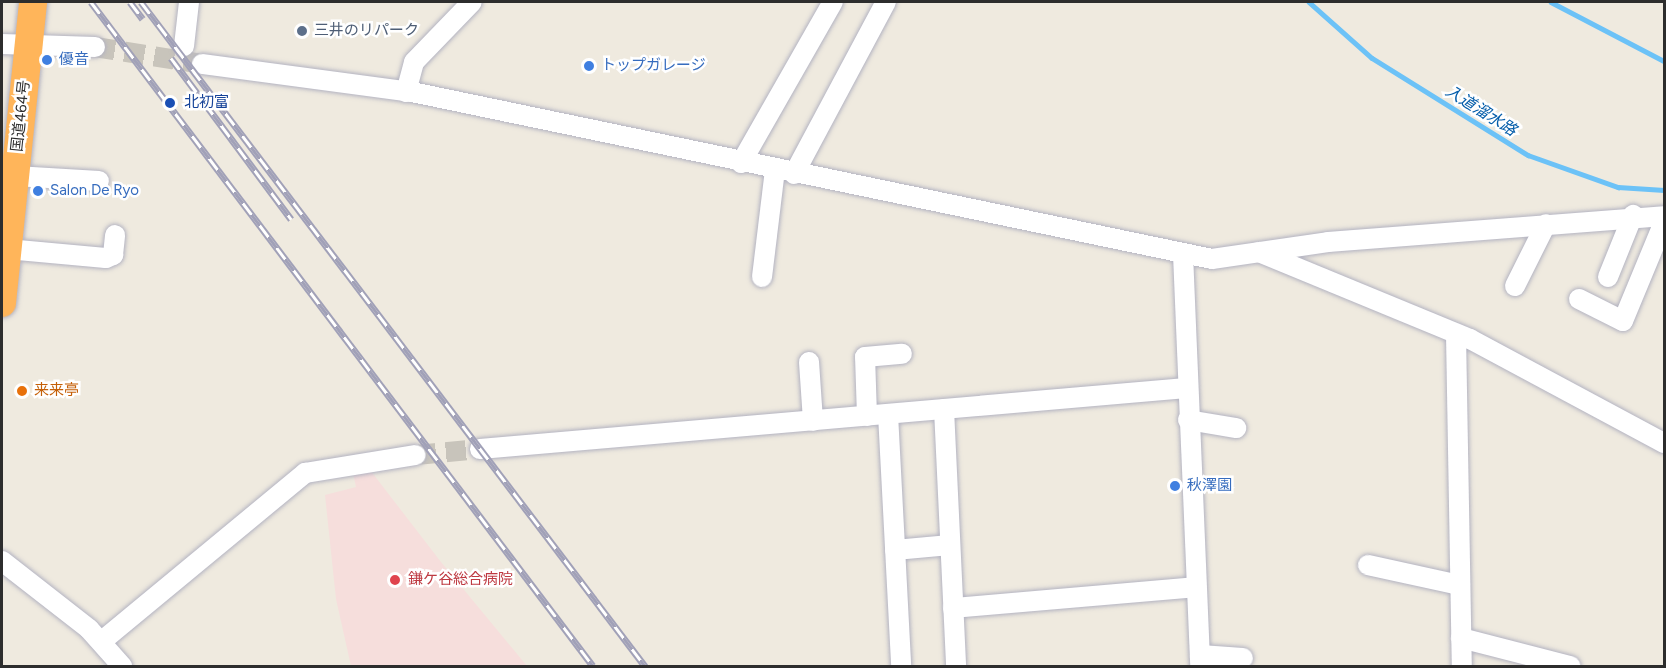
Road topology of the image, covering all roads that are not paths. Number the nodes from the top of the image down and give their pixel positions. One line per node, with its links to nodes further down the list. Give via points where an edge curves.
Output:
1 (33, 2): 6 (highway, 国道464号)
2 (189, 2): 7 (street)
3 (472, 2): 10 (street, via 414,62)
4 (833, 2): 12 (street)
5 (886, 2): 13 (street)
6 (15, 43): 8 (street); 11 (highway, 国道464号)
7 (184, 46)
8 (96, 47)
9 (202, 64): 10 (street)
10 (406, 92): 12 (street)
11 (11, 158): 14 (street); 20 (highway, 国道464号)
12 (741, 163): 13 (street)
13 (784, 172): 22 (street); 23 (street)
14 (99, 181)
15 (1633, 215): 16 (street); 18 (street); 24 (street)
16 (1665, 216)
17 (1665, 222): 26 (street, via 1623,321)
18 (1546, 224): 21 (street); 25 (street)
19 (115, 235): 20 (street, via 113,255 106,258)
20 (7, 249): 27 (highway, 国道464号)
21 (1259, 252): 22 (street, via 1212,259); 28 (street)
22 (1183, 254): 31 (street)
23 (762, 277)
24 (1608, 277)
25 (1515, 286)
26 (1579, 299)
27 (2, 303)
28 (1456, 334): 38 (street); 45 (street)
29 (902, 354): 34 (street, via 865,357)
30 (809, 362): 36 (street)
31 (1186, 388): 32 (street); 35 (street)
32 (945, 409): 33 (street); 41 (street)
33 (888, 414): 34 (street); 42 (street)
34 (867, 416): 36 (street)
35 (1188, 420): 37 (street); 46 (street)
36 (813, 421): 39 (street)
37 (1236, 428)
38 (1665, 443)
39 (480, 449)
40 (416, 454): 49 (street, via 305,473)
41 (950, 545): 42 (street); 47 (street)
42 (895, 550): 53 (street)
43 (2, 561): 49 (street)
44 (1368, 565): 45 (street)
45 (1460, 585): 48 (street)
46 (1196, 588): 47 (street); 51 (street)
47 (953, 608): 54 (street)
48 (1461, 638): 55 (street); 56 (street)
49 (102, 641): 52 (street)
50 (1243, 658): 51 (street)
51 (1200, 661)
52 (122, 666)
53 (901, 666)
54 (956, 666)
55 (1462, 666)
56 (1570, 666)

